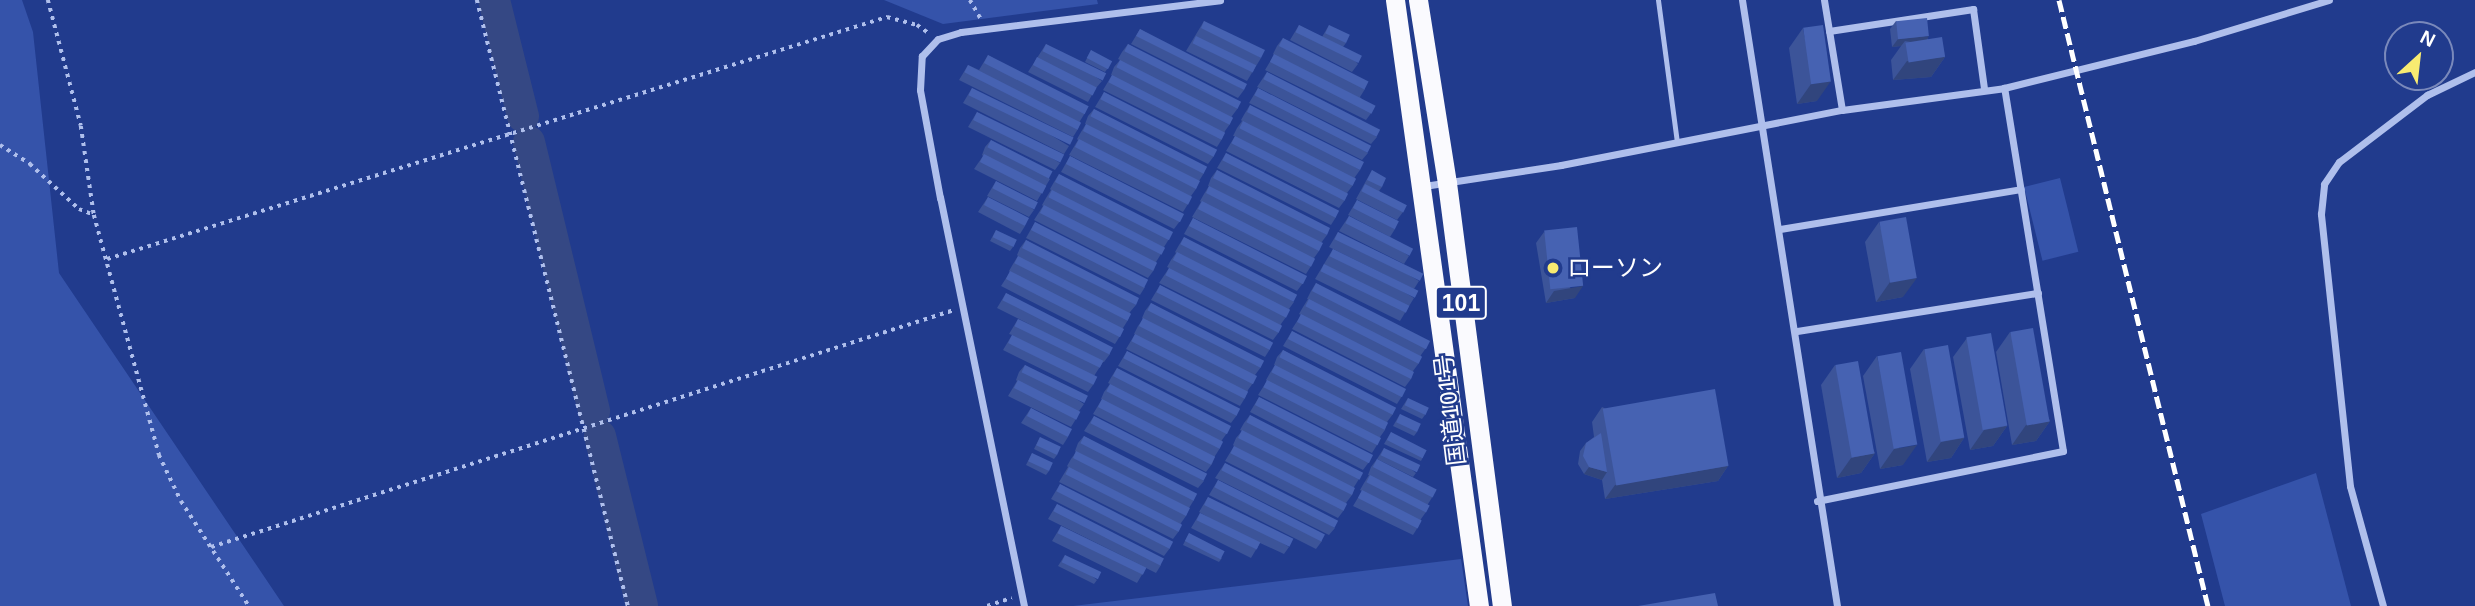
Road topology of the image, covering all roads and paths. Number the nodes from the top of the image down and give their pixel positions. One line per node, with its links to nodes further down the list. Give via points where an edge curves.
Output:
1 (48, 0): 24 (path, via 81,127)
2 (477, 0): 34 (path)
3 (970, 0): 11 (path)
4 (1220, 0): 11 (street)
5 (1395, 0): 22 (highway, 国道101号 / 101)
6 (1418, 0): 21 (highway, 国道101号 / 101)
7 (1658, 0): 19 (lane)
8 (1742, 0): 18 (street)
9 (1824, 0): 12 (street)
10 (2329, 0): 16 (street, via 2194,41)
11 (986, 27): 13 (street)
12 (1829, 32): 15 (street, via 1973,9); 17 (street)
13 (937, 39): 26 (path, via 917,24 887,17); 28 (street, via 922,55 920,90)
14 (2475, 72): 40 (street, via 2427,95 2339,162 2324,184 2321,214 2350,486)
15 (1984, 88): 16 (street); 17 (street)
16 (2004, 89): 23 (street)
17 (1842, 110): 18 (street)
18 (1762, 125): 19 (street); 25 (street)
19 (1677, 144): 21 (street)
20 (0, 145): 24 (path, via 30,164 79,209)
21 (1447, 183): 22 (street); 38 (highway, 国道101号 / 101)
22 (1423, 186): 37 (highway, 国道101号 / 101)
23 (2021, 189): 25 (street); 27 (street)
24 (94, 215): 26 (path)
25 (1780, 229): 29 (street)
26 (107, 259): 31 (path, via 159,455)
27 (2038, 293): 29 (street); 30 (street, via 2063,451)
28 (962, 307): 31 (path); 32 (street)
29 (1797, 331): 30 (street)
30 (1818, 501): 39 (street)
31 (211, 547): 33 (path)
32 (1021, 595): 35 (path); 36 (street)
33 (249, 606)
34 (628, 606)
35 (987, 606)
36 (1024, 606)
37 (1479, 606)
38 (1502, 606)
39 (1837, 606)
40 (2383, 606)

